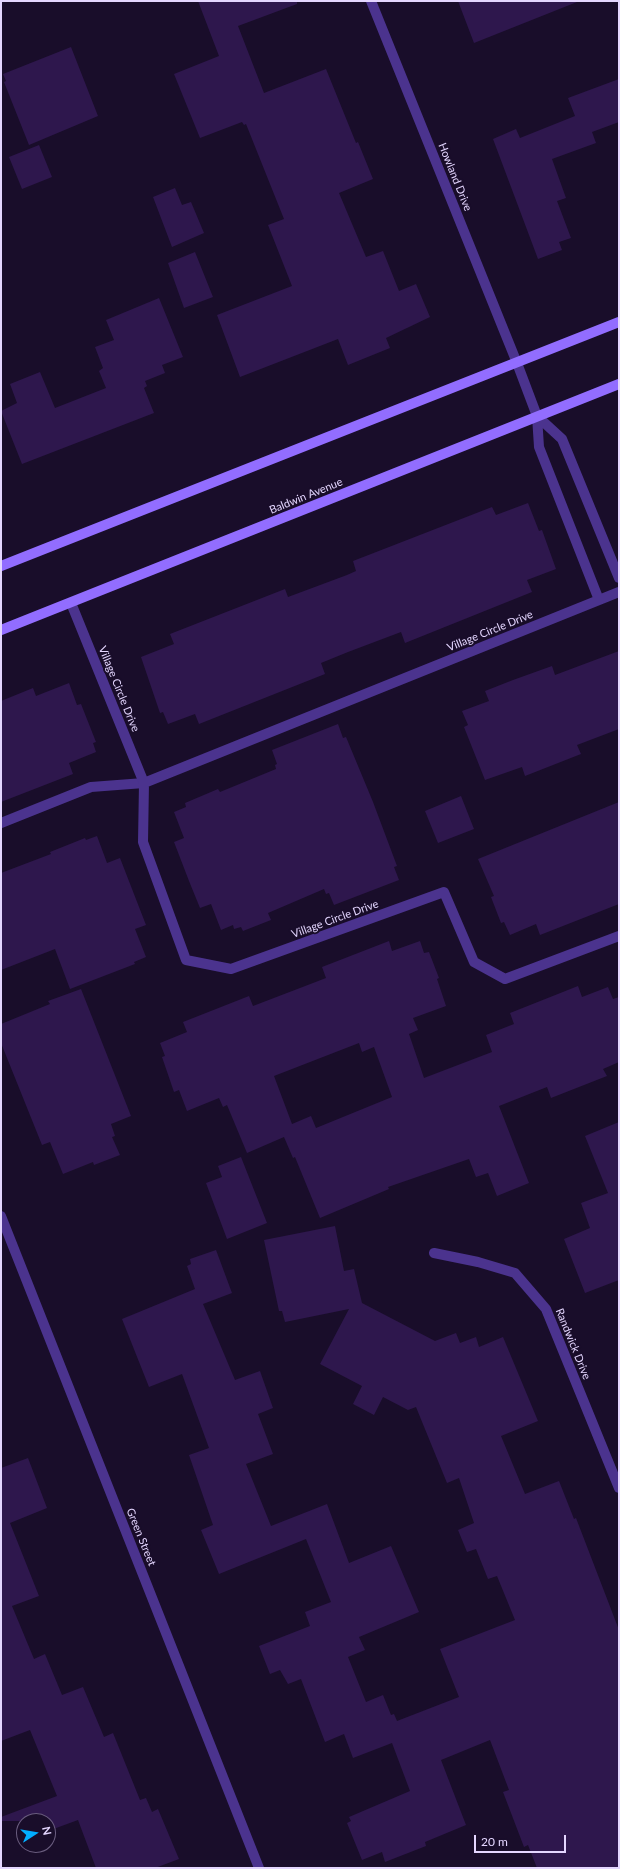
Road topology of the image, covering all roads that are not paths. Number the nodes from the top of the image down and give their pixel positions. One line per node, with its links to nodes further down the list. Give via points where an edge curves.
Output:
1 (371, 1): 3 (street, Howland Drive)
2 (619, 322): 3 (main road)
3 (516, 363): 5 (street); 6 (main road)
4 (619, 384): 5 (main road, Baldwin Avenue)
5 (537, 416): 7 (street, via 562,438); 9 (street, via 539,448); 10 (main road, Baldwin Avenue)
6 (1, 566)
7 (619, 578)
8 (619, 592): 9 (street, Village Circle Drive)
9 (599, 600): 12 (street, Village Circle Drive)
10 (71, 603): 11 (main road, Baldwin Avenue); 12 (street, Village Circle Drive)
11 (1, 630)
12 (144, 783): 13 (street, via 91,787); 14 (street, Village Circle Drive, via 143,842 186,960 231,969 444,892 474,962 505,979)
13 (1, 823)
14 (619, 936)
15 (1, 1216): 18 (street, Green Street)
16 (434, 1253): 17 (street, Randwick Drive, via 515,1273 546,1309)
17 (619, 1488)
18 (259, 1868)

